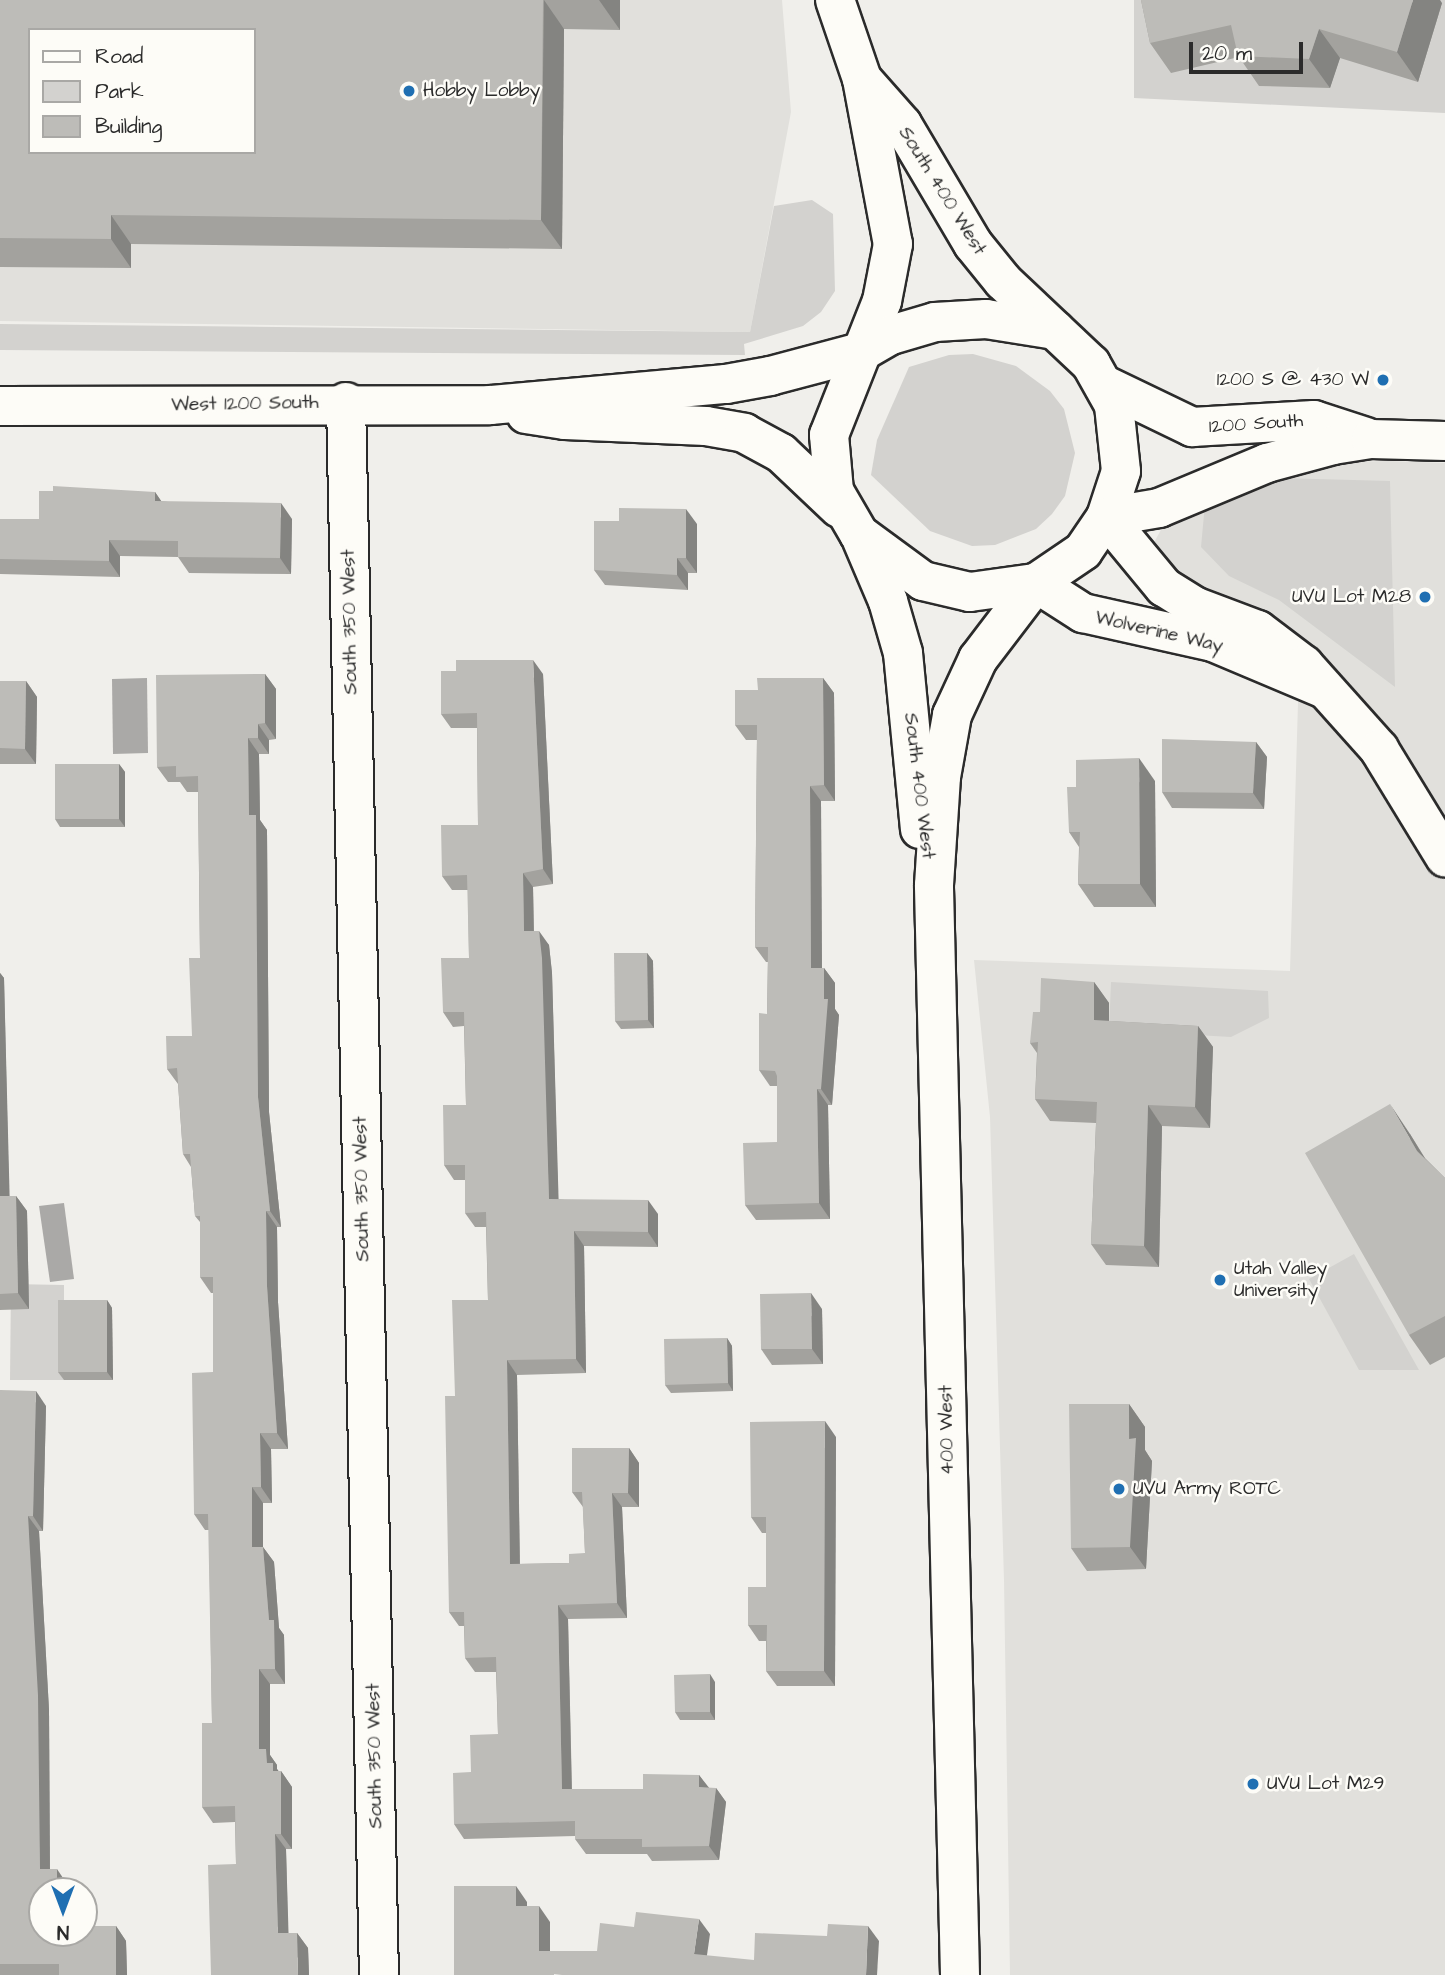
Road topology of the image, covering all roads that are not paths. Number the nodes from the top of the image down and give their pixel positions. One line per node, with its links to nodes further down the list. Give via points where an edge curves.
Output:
1 (835, 0): 2 (street, South 400 West)
2 (862, 79): 3 (street, South 400 West, via 902,124 973,244 1003,281); 4 (street, South 400 West, via 893,244 891,274)
3 (1055, 330): 4 (street, West 1200 South, via 986,319 935,322 891,335); 5 (street, South 400 West, via 1083,355)
4 (861, 352): 7 (street, West 1200 South, via 726,384); 12 (street, South 400 West, via 829,435 829,472)
5 (1105, 385): 9 (street, 1200 South, via 1192,426 1314,420); 11 (street, via 1114,405 1122,449 1116,495)
6 (346, 402): 7 (street, West 1200 South); 8 (street, West 1200 South); 17 (street, South 350 West)
7 (490, 405): 12 (street, West 1200 South, via 565,420 706,426 744,433 781,453)
8 (0, 406)
9 (1371, 439): 10 (street, 1200 South); 11 (street, 1200 South, via 1297,454 1180,501)
10 (1445, 441)
11 (1106, 517): 13 (street, via 1083,551); 14 (street, Wolverine Way, via 1164,587 1279,644)
12 (852, 524): 13 (street, West 1200 South, via 923,582 946,589 992,592); 16 (street, South 400 West, via 888,600 903,653 917,802)
13 (1036, 583): 14 (street, Wolverine Way, via 1083,613 1213,642); 16 (street, South 400 West, via 978,659 952,715 940,777)
14 (1325, 689): 15 (street, Wolverine Way, via 1379,749)
15 (1445, 857)
16 (934, 885): 18 (street, 400 West)
17 (379, 1975)
18 (960, 1975)

